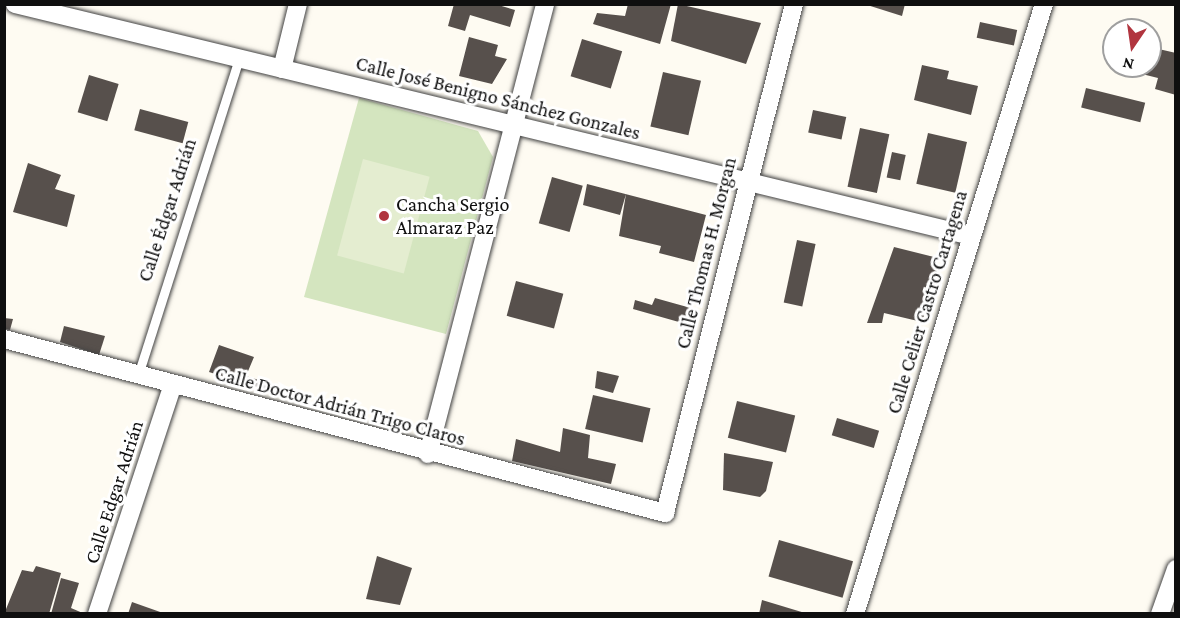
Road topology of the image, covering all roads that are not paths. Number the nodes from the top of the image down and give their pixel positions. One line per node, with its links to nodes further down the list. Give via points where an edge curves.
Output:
1 (15, 4): 6 (street, Calle José Benigno Sánchez Gonzales)
2 (298, 4): 7 (street)
3 (545, 4): 8 (street)
4 (794, 4): 9 (street, Calle Thomas H. Morgan)
5 (1044, 4): 10 (street, Calle Celier Castro Cartagena)
6 (239, 59): 7 (street, Calle José Benigno Sánchez Gonzales); 12 (lane, Calle Édgar Adrián)
7 (282, 69): 8 (street, Calle José Benigno Sánchez Gonzales)
8 (514, 126): 9 (street, Calle José Benigno Sánchez Gonzales); 14 (street)
9 (747, 181): 10 (street, Calle José Benigno Sánchez Gonzales); 15 (street, Calle Thomas H. Morgan)
10 (971, 236): 18 (street, Calle Celier Castro Cartagena)
11 (4, 339): 12 (street, Calle Doctor Adrián Trigo Claros)
12 (138, 375): 13 (street, Calle Doctor Adrián Trigo Claros)
13 (173, 384): 14 (street, Calle Doctor Adrián Trigo Claros); 17 (street, Calle Edgar Adrián)
14 (428, 454): 15 (street, Calle Doctor Adrián Trigo Claros)
15 (665, 513)
16 (1176, 569): 19 (street)
17 (97, 614)
18 (855, 614)
19 (1160, 614)

